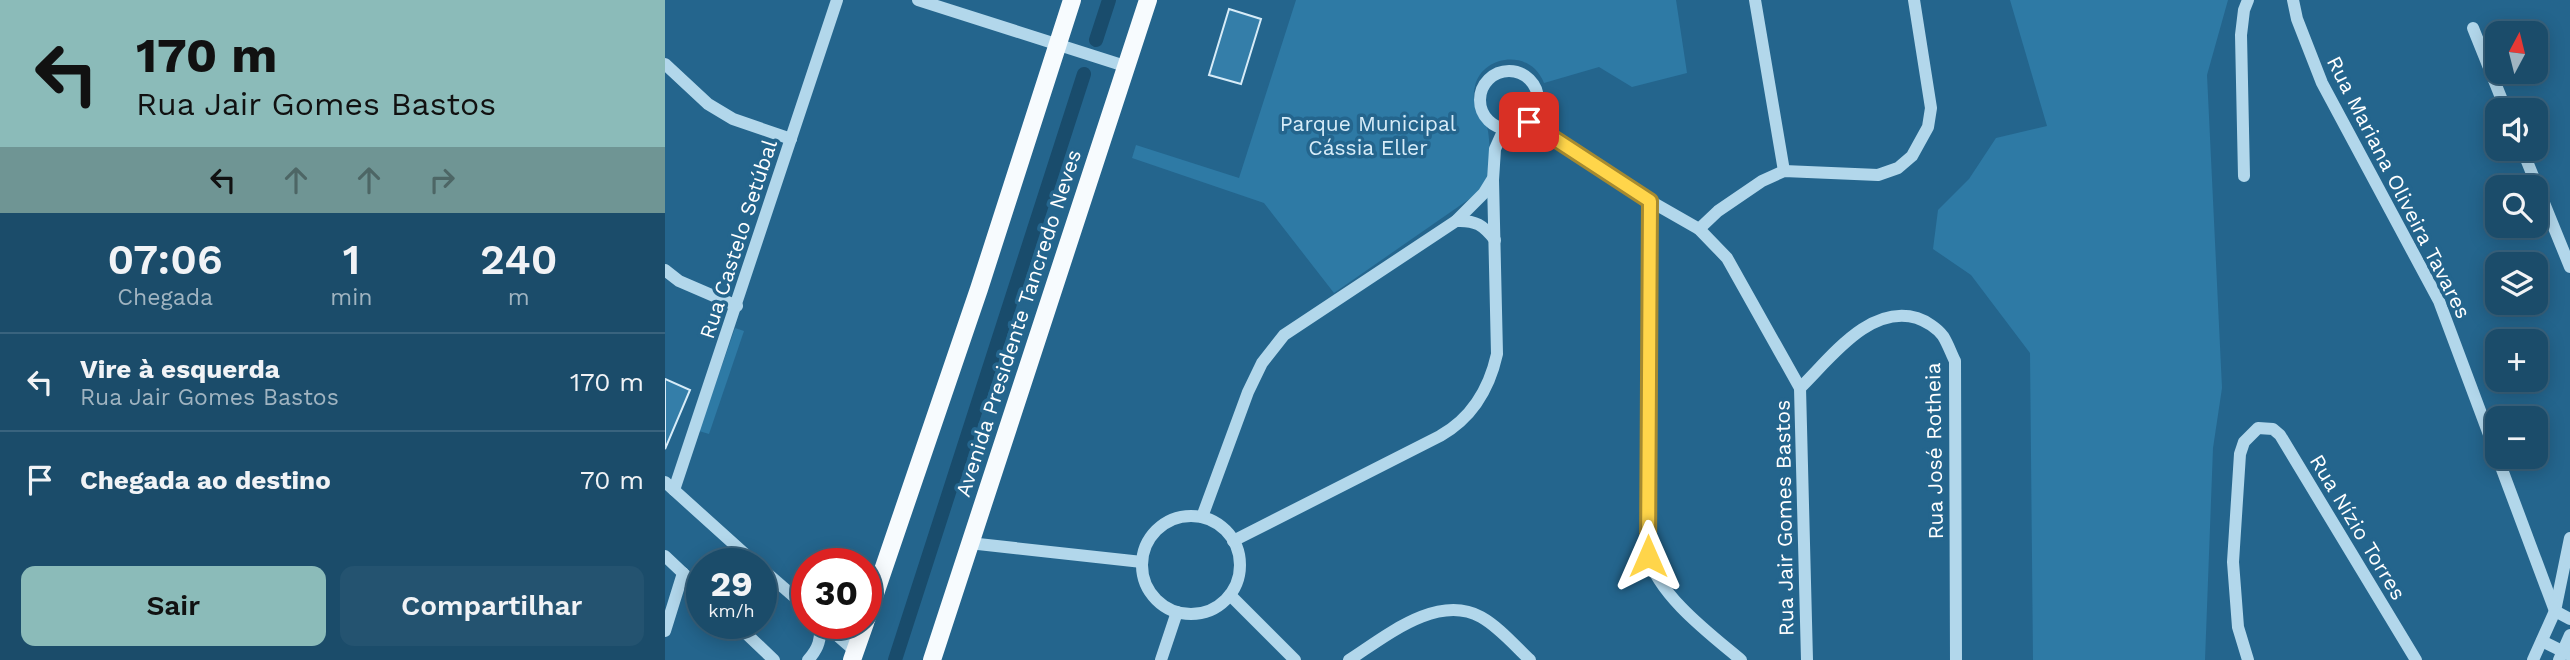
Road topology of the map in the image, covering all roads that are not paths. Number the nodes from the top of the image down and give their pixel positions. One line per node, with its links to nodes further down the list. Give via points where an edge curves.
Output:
1 (837, 0): 16 (street, Rua Castelo Setúbal)
2 (918, 0): 10 (street)
3 (1072, 0): 10 (main road)
4 (1148, 0): 12 (main road, Avenida Presidente Tancredo Neves)
5 (1755, 0): 18 (street)
6 (1914, 0): 18 (street, via 1931,108 1928,127 1912,156 1898,168 1878,175)
7 (2248, 0): 19 (street, via 2241,35)
8 (2293, 0): 43 (street, Rua Mariana Oliveira Tavares, via 2322,83 2439,301)
9 (2473, 28): 13 (street)
10 (1057, 43): 12 (street); 38 (main road)
11 (665, 64): 16 (street, via 708,104 733,119)
12 (1128, 66): 33 (main road, Avenida Presidente Tancredo Neves)
13 (2501, 98)
14 (1529, 122): 15 (street); 15 (street, via 1536,112 1536,89 1529,79 1507,71 1486,82 1480,105 1484,116); 21 (street, Rua Jair Gomes Bastos)
15 (1504, 129): 20 (street, via 1495,149)
16 (791, 139): 27 (street, Rua Castelo Setúbal)
17 (2527, 161): 25 (street)
18 (1784, 171): 23 (street, via 1753,187)
19 (2244, 176)
20 (1493, 180): 22 (street); 24 (street)
21 (1650, 201): 23 (street, Rua Jair Gomes Bastos); 61 (street, via 1648,556 1660,583)
22 (1456, 221): 24 (street, via 1483,225); 30 (street, via 1284,335 1262,363 1248,392)
23 (1699, 229): 28 (street, Rua Jair Gomes Bastos, via 1727,258)
24 (1495, 240): 32 (street, via 1497,354 1486,390 1465,418 1440,436)
25 (2570, 267)
26 (665, 270): 27 (street, via 678,281)
27 (737, 306): 29 (street, Rua Castelo Setúbal)
28 (1800, 388): 62 (street, Rua Jair Gomes Bastos); 63 (street, Rua José Rotheia, via 1854,335 1879,319 1911,316 1926,321 1942,335 1955,361)
29 (669, 486): 34 (street)
30 (1202, 517): 32 (street, via 1225,530); 36 (street, via 1168,521 1146,545)
31 (2570, 538): 43 (street)
32 (1233, 541): 42 (street, via 1240,568)
33 (969, 543): 36 (street); 56 (main road, Avenida Presidente Tancredo Neves)
34 (738, 548)
35 (665, 556): 37 (street)
36 (1142, 562): 44 (street, via 1147,587)
37 (683, 573): 39 (street); 46 (street)
38 (882, 574)
39 (686, 576)
40 (777, 582): 41 (street)
41 (791, 594)
42 (1230, 594): 44 (street, via 1215,607 1197,613); 58 (street)
43 (2555, 611): 45 (street); 51 (street)
44 (1177, 612): 57 (street)
45 (2570, 619)
46 (665, 631)
47 (2570, 635): 53 (street)
48 (752, 639): 54 (street)
49 (821, 639): 55 (street)
50 (838, 639): 52 (street)
51 (2542, 641): 53 (street); 66 (street)
52 (853, 655)
53 (2564, 655)
54 (774, 660)
55 (808, 660)
56 (932, 660)
57 (1161, 660)
58 (1295, 660)
59 (1349, 660): 60 (street, via 1406,624 1453,611 1484,619)
60 (1530, 660)
61 (1741, 660)
62 (1807, 660)
63 (1956, 660)
64 (2249, 660): 65 (street, Rua Nízio Torres, via 2238,627 2233,562 2240,454 2250,433 2258,428 2273,429 2280,435)
65 (2416, 660)
66 (2533, 660)

